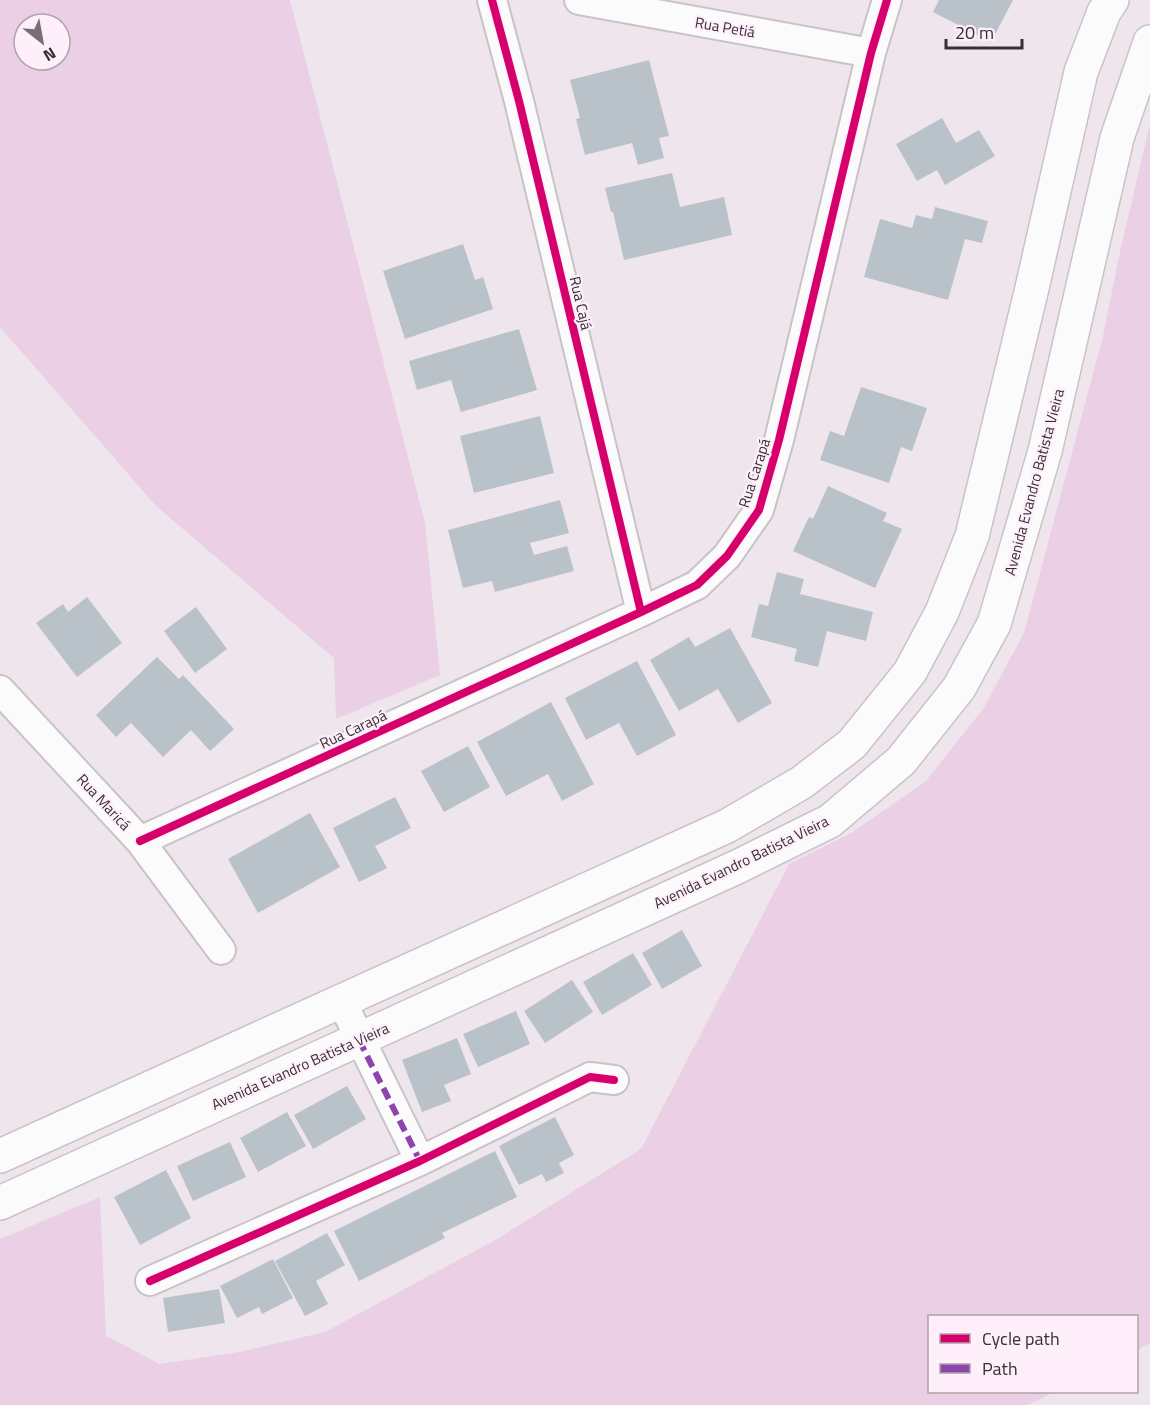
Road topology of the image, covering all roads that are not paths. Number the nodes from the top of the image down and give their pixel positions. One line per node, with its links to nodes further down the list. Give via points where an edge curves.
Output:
1 (492, 0): 7 (street, Rua Cajá)
2 (579, 0): 6 (street, Rua Petiá)
3 (888, 0): 6 (street, Rua Carapá)
4 (1112, 0): 9 (main road, via 1080,72 972,536 942,612 910,672 852,744 801,783)
5 (1150, 42): 11 (main road, Avenida Evandro Batista Vieira, via 1117,138 1045,451 994,624 959,688 901,761 830,821)
6 (871, 53): 7 (street, Rua Carapá, via 759,510 727,556 697,585)
7 (641, 612): 10 (street, Rua Carapá)
8 (0, 690): 10 (street, Rua Maricá)
9 (726, 826): 11 (main road); 13 (main road)
10 (140, 841): 12 (street, Rua Maricá)
11 (737, 867): 14 (main road, Avenida Evandro Batista Vieira)
12 (221, 951)
13 (341, 1000): 14 (street); 16 (main road)
14 (359, 1040): 17 (street); 18 (main road, Avenida Evandro Batista Vieira)
15 (614, 1080): 17 (street, via 590,1077)
16 (0, 1156)
17 (420, 1161): 19 (street)
18 (0, 1203)
19 (150, 1281)

